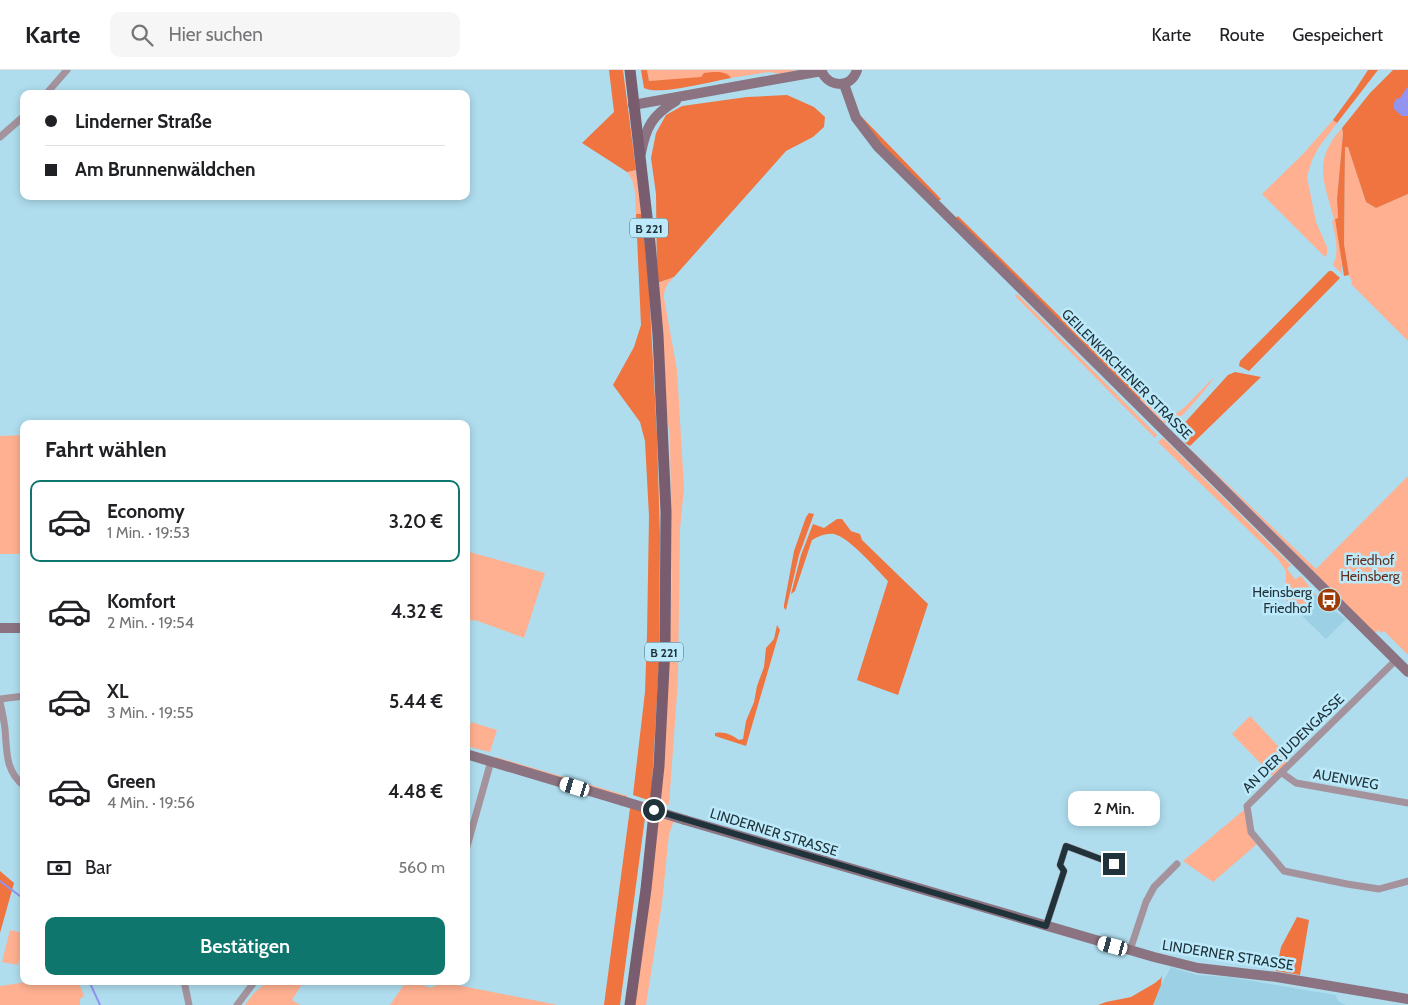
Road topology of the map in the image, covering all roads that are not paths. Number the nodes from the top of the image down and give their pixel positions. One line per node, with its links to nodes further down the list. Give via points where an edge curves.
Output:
1 (67, 70): 6 (street)
2 (630, 70): 8 (main road, B 221)
3 (858, 70): 5 (main road)
4 (822, 71): 5 (main road, via 828,81); 7 (main road)
5 (844, 84): 14 (main road, GEILENKIRCHENER STRASSE, via 856,118 882,152)
6 (50, 90)
7 (683, 97): 8 (main road); 11 (main road, via 655,116 647,128)
8 (633, 105): 11 (main road, B 221)
9 (20, 120): 10 (street)
10 (0, 138)
11 (640, 160): 36 (main road, B 221, via 650,243 663,418 665,599 659,766)
12 (0, 628): 13 (main road)
13 (20, 628)
14 (1396, 660): 15 (main road, GEILENKIRCHENER STRASSE); 22 (street, AN DER JUDENGASSE)
15 (1408, 672)
16 (20, 697): 17 (street)
17 (0, 700): 21 (street)
18 (470, 755): 19 (main road, LINDERNER STRASSE)
19 (491, 762): 25 (street); 29 (main road, LINDERNER STRASSE, bridge)
20 (0, 764): 21 (street)
21 (9, 765): 23 (street)
22 (1282, 773): 24 (street, AUENWEG, via 1296,782); 28 (street, AN DER JUDENGASSE, via 1247,806 1251,832 1281,869 1291,874 1379,889)
23 (20, 783)
24 (1408, 802)
25 (470, 836)
26 (1114, 864): 29 (street, via 1066,846 1060,865 1064,871)
27 (1177, 864): 30 (street, via 1154,887)
28 (1408, 880)
29 (1046, 926): 30 (main road, LINDERNER STRASSE)
30 (1130, 950): 33 (main road, LINDERNER STRASSE, via 1198,968)
31 (185, 985): 34 (street)
32 (252, 985): 35 (street)
33 (1408, 999)
34 (190, 1005)
35 (238, 1005)
36 (630, 1005)

